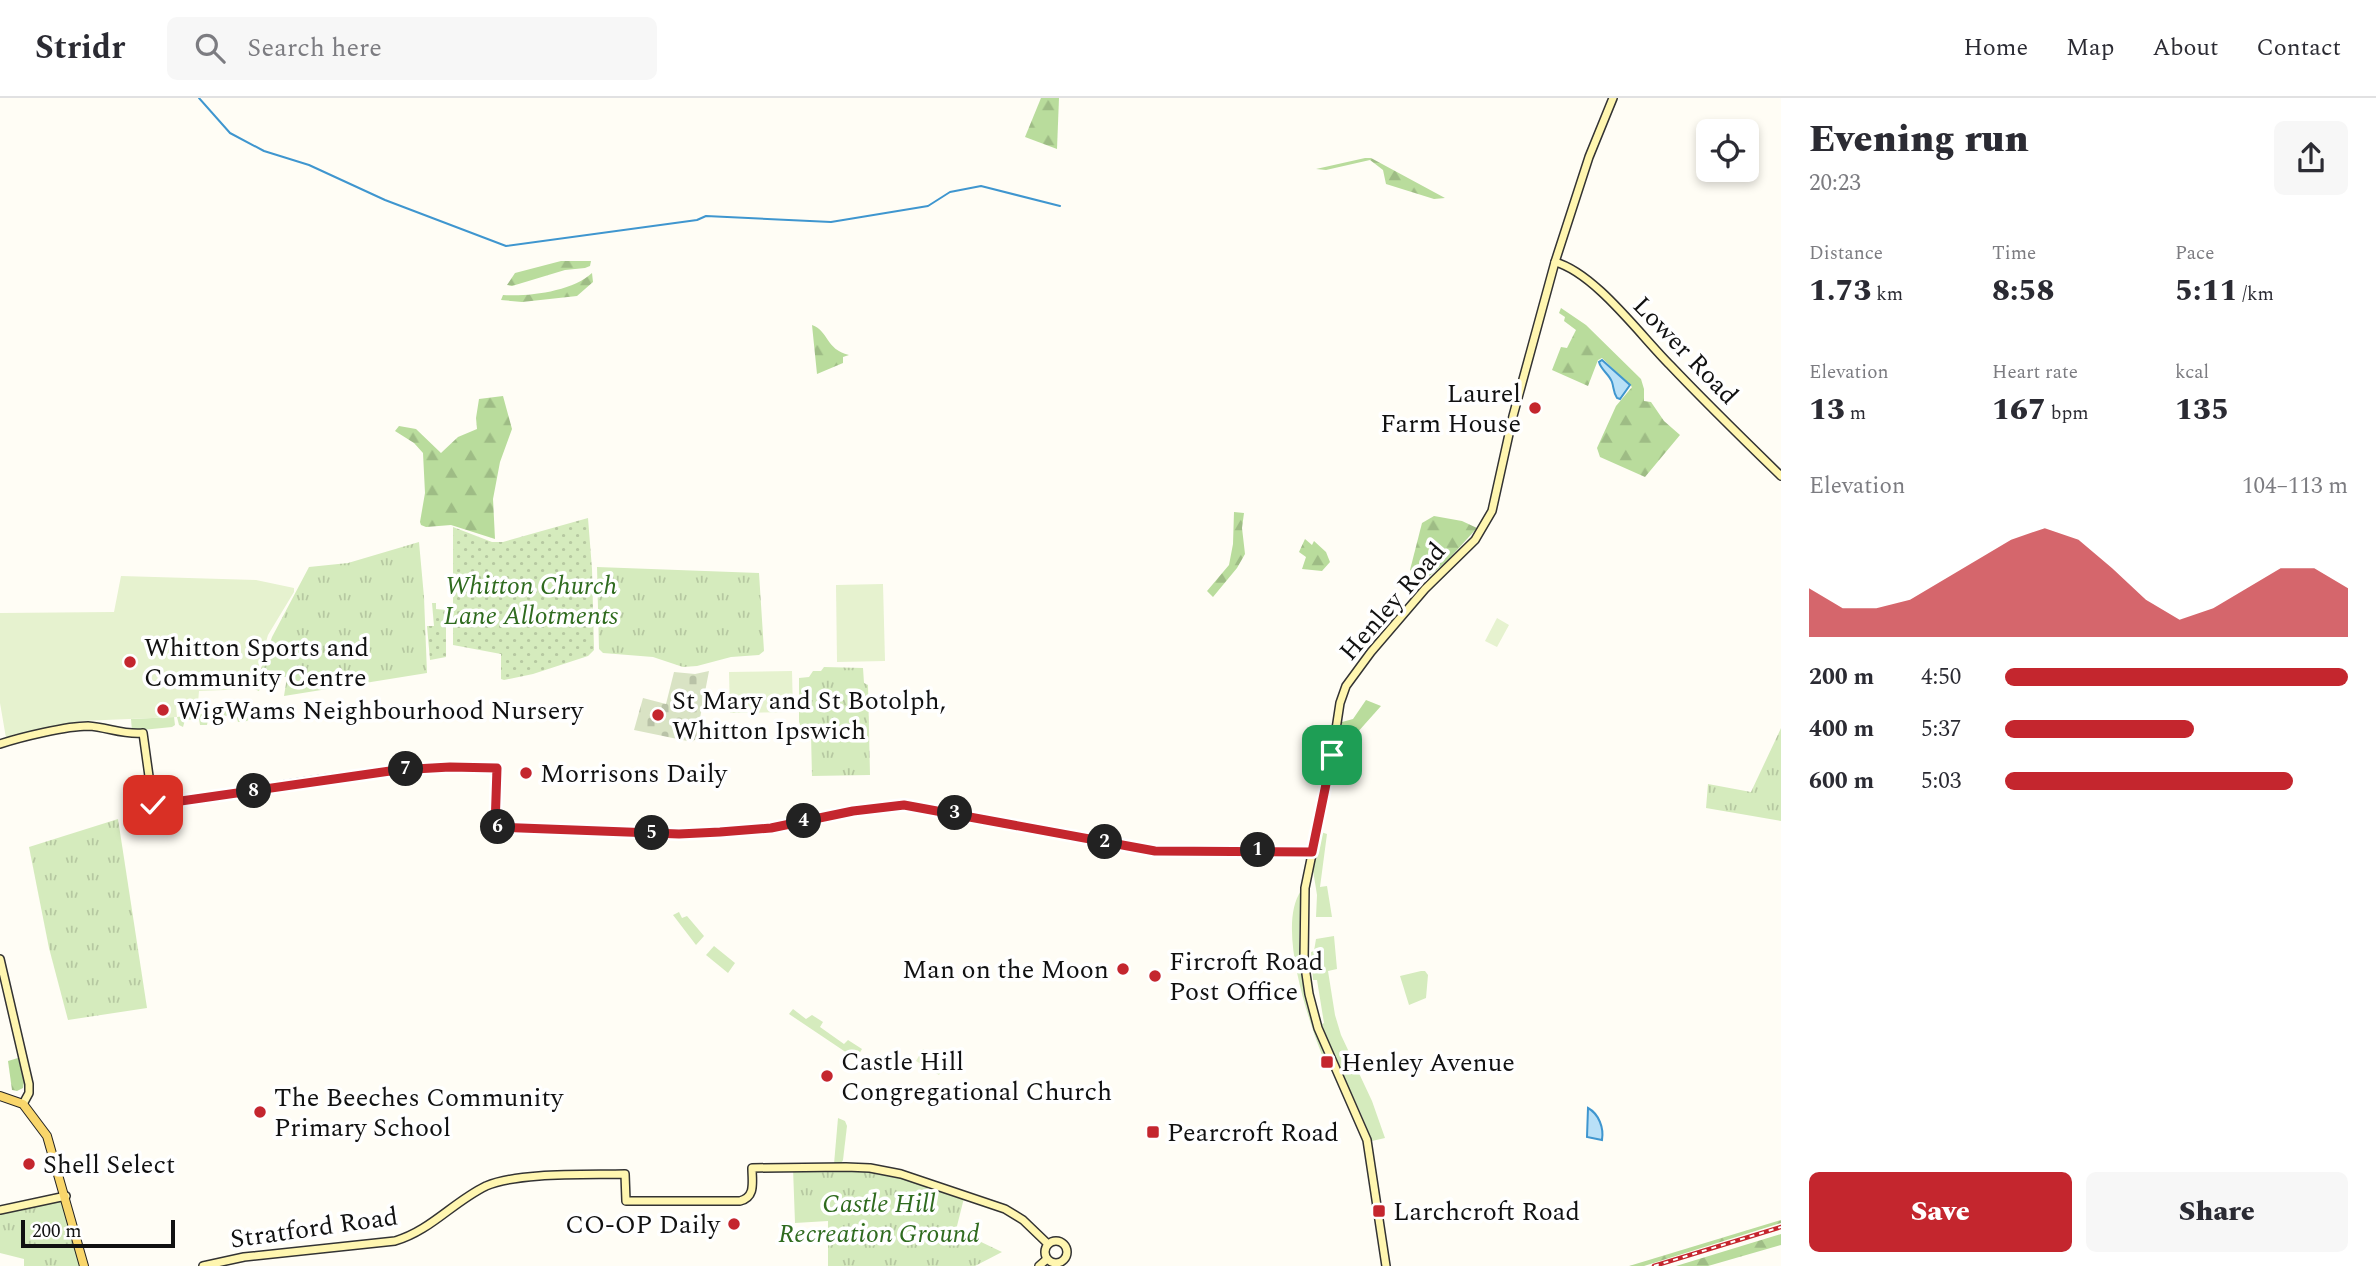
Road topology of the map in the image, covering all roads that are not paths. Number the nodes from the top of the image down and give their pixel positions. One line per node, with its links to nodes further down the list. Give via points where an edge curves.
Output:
1 (1613, 98): 2 (street, Henley Road)
2 (1555, 262): 3 (street, Lower Road, via 1592,284); 5 (street, Henley Road, via 1492,511 1475,540 1425,589 1346,686)
3 (1781, 476)
4 (0, 744): 5 (street, via 81,727 143,733 153,805 397,770 497,768 495,827 720,832 904,805 1155,851)
5 (1312, 852): 18 (street, Henley Road, via 1304,913 1309,994 1327,1053 1365,1132)
6 (0, 959): 8 (street, via 30,1087)
7 (0, 1096): 8 (main road)
8 (23, 1104): 9 (main road, via 47,1136)
9 (65, 1196): 10 (street); 14 (main road)
10 (0, 1210)
11 (1048, 1244): 12 (street); 13 (street, via 1063,1244); 15 (street, Stratford Road, via 1012,1212 918,1178 870,1168 752,1168 749,1198 740,1201 626,1201 625,1174 500,1181 415,1234 395,1241 244,1257)
12 (1047, 1259): 13 (street, via 1056,1263); 16 (street)
13 (1064, 1259): 17 (street)
14 (84, 1266)
15 (203, 1266)
16 (1039, 1266)
17 (1070, 1266)
18 (1386, 1266)

